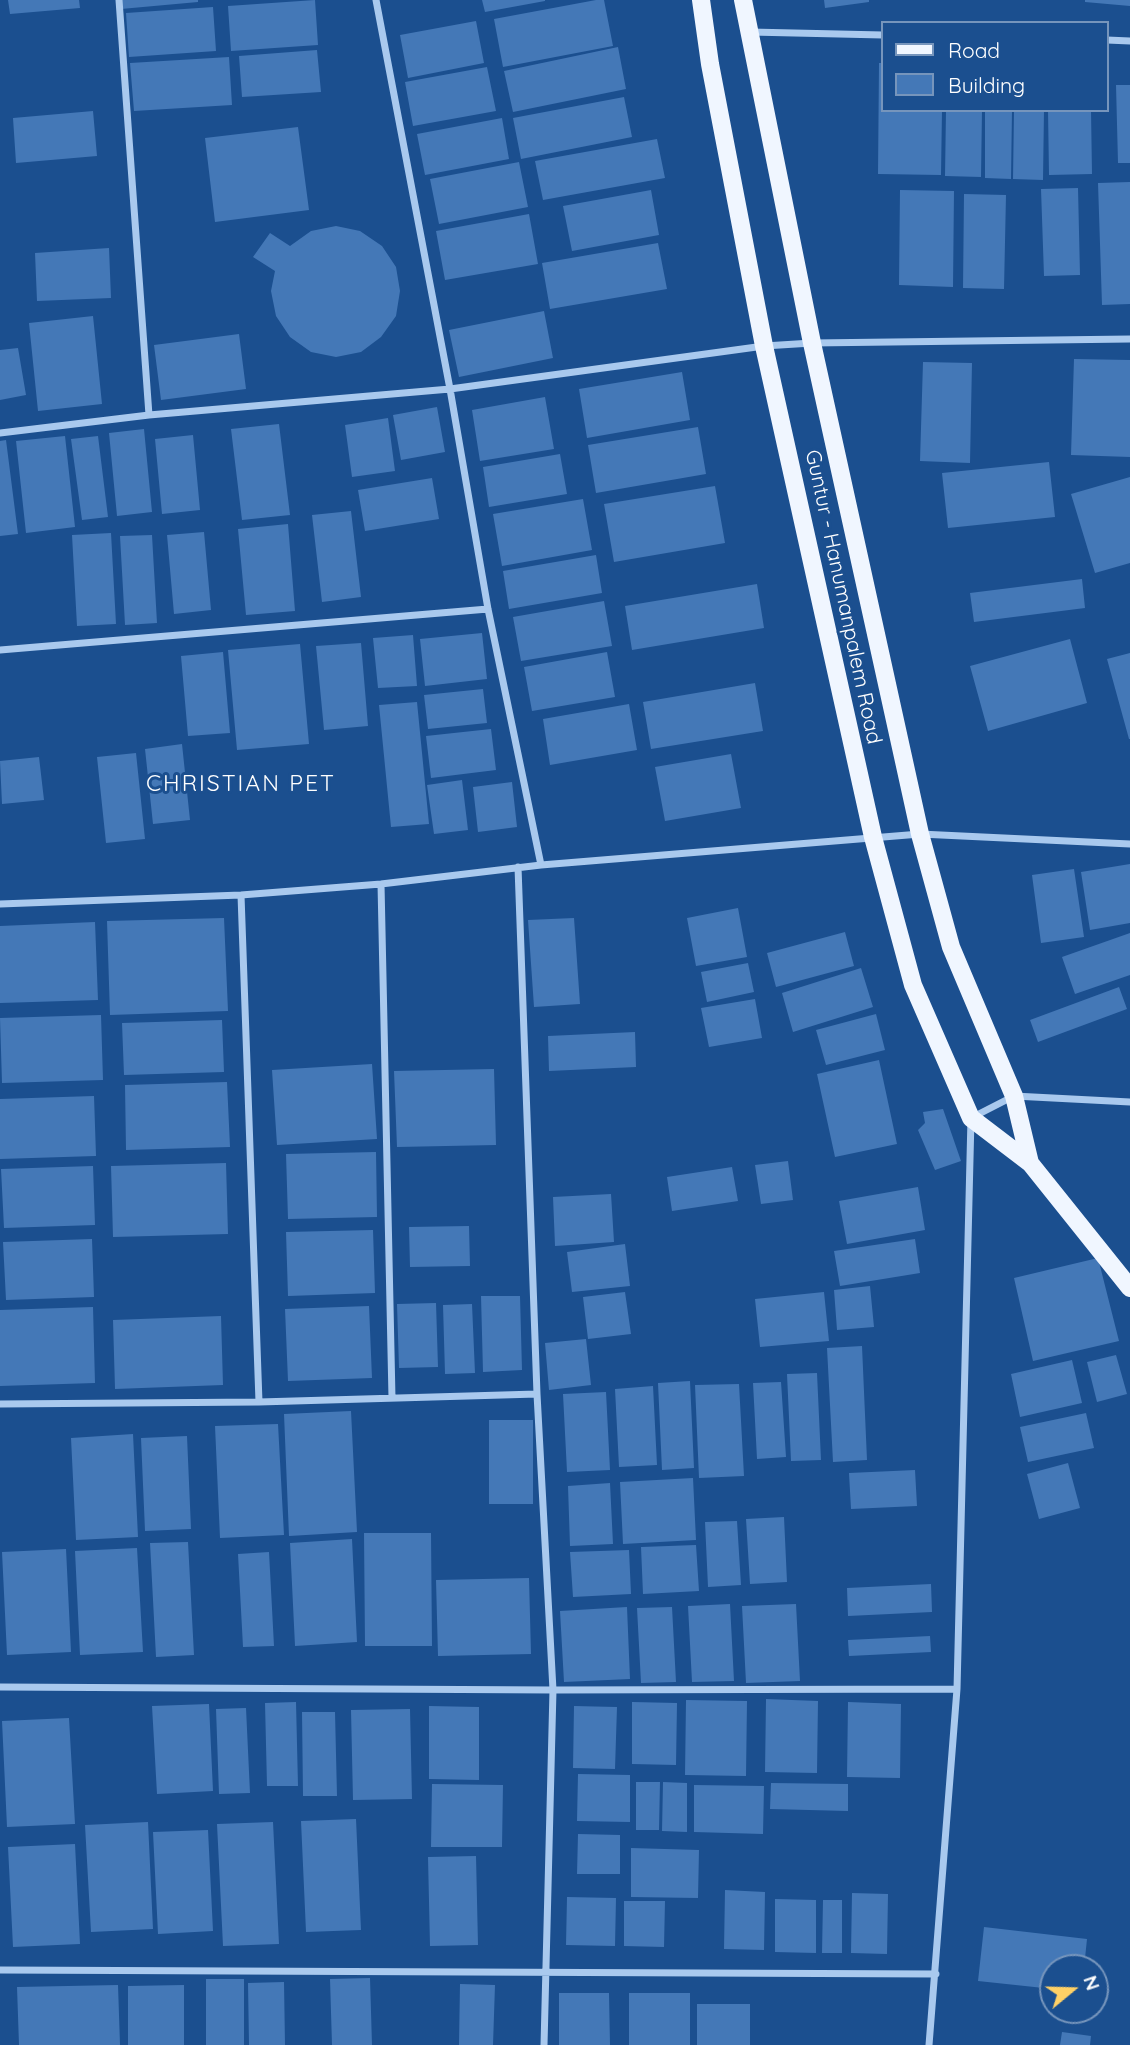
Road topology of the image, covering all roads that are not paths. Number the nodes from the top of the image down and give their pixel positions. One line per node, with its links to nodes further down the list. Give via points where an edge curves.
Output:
1 (119, 0): 13 (street)
2 (376, 0): 12 (street)
3 (701, 0): 11 (main road, Guntur - Hanumanpalem Road)
4 (743, 0): 5 (main road, Guntur - Hanumanpalem Road)
5 (749, 32): 6 (street); 10 (main road, Guntur - Hanumanpalem Road)
6 (881, 35)
7 (1109, 40): 8 (street)
8 (1130, 41)
9 (1130, 339): 10 (street)
10 (812, 343): 11 (street); 17 (main road, Guntur - Hanumanpalem Road)
11 (764, 346): 12 (street); 18 (main road, Guntur - Hanumanpalem Road)
12 (450, 389): 13 (street); 15 (street)
13 (149, 415): 14 (street)
14 (0, 432)
15 (488, 609): 16 (street); 20 (street)
16 (0, 650)
17 (920, 834): 18 (street); 19 (street); 25 (main road, Guntur - Hanumanpalem Road, via 951,947)
18 (873, 837): 20 (street); 27 (main road, Guntur - Hanumanpalem Road, via 913,985)
19 (1130, 844)
20 (541, 865): 21 (street)
21 (518, 867): 22 (street); 30 (street)
22 (381, 884): 23 (street); 31 (street)
23 (241, 895): 24 (street); 32 (street)
24 (0, 904)
25 (1014, 1096): 26 (street); 27 (street); 28 (main road, Guntur - Hanumanpalem Road)
26 (1130, 1102)
27 (971, 1118): 28 (main road, Guntur - Hanumanpalem Road); 35 (street)
28 (1030, 1163): 29 (main road, Guntur - Hanumanpalem Road)
29 (1130, 1288)
30 (537, 1394): 31 (street); 36 (street)
31 (392, 1398): 32 (street)
32 (259, 1402): 33 (street)
33 (0, 1404)
34 (0, 1687): 36 (street)
35 (957, 1689): 36 (street); 39 (street)
36 (553, 1690): 38 (street)
37 (0, 1970): 38 (street)
38 (547, 1973): 39 (street); 40 (street)
39 (936, 1974): 41 (street)
40 (544, 2045)
41 (929, 2045)

